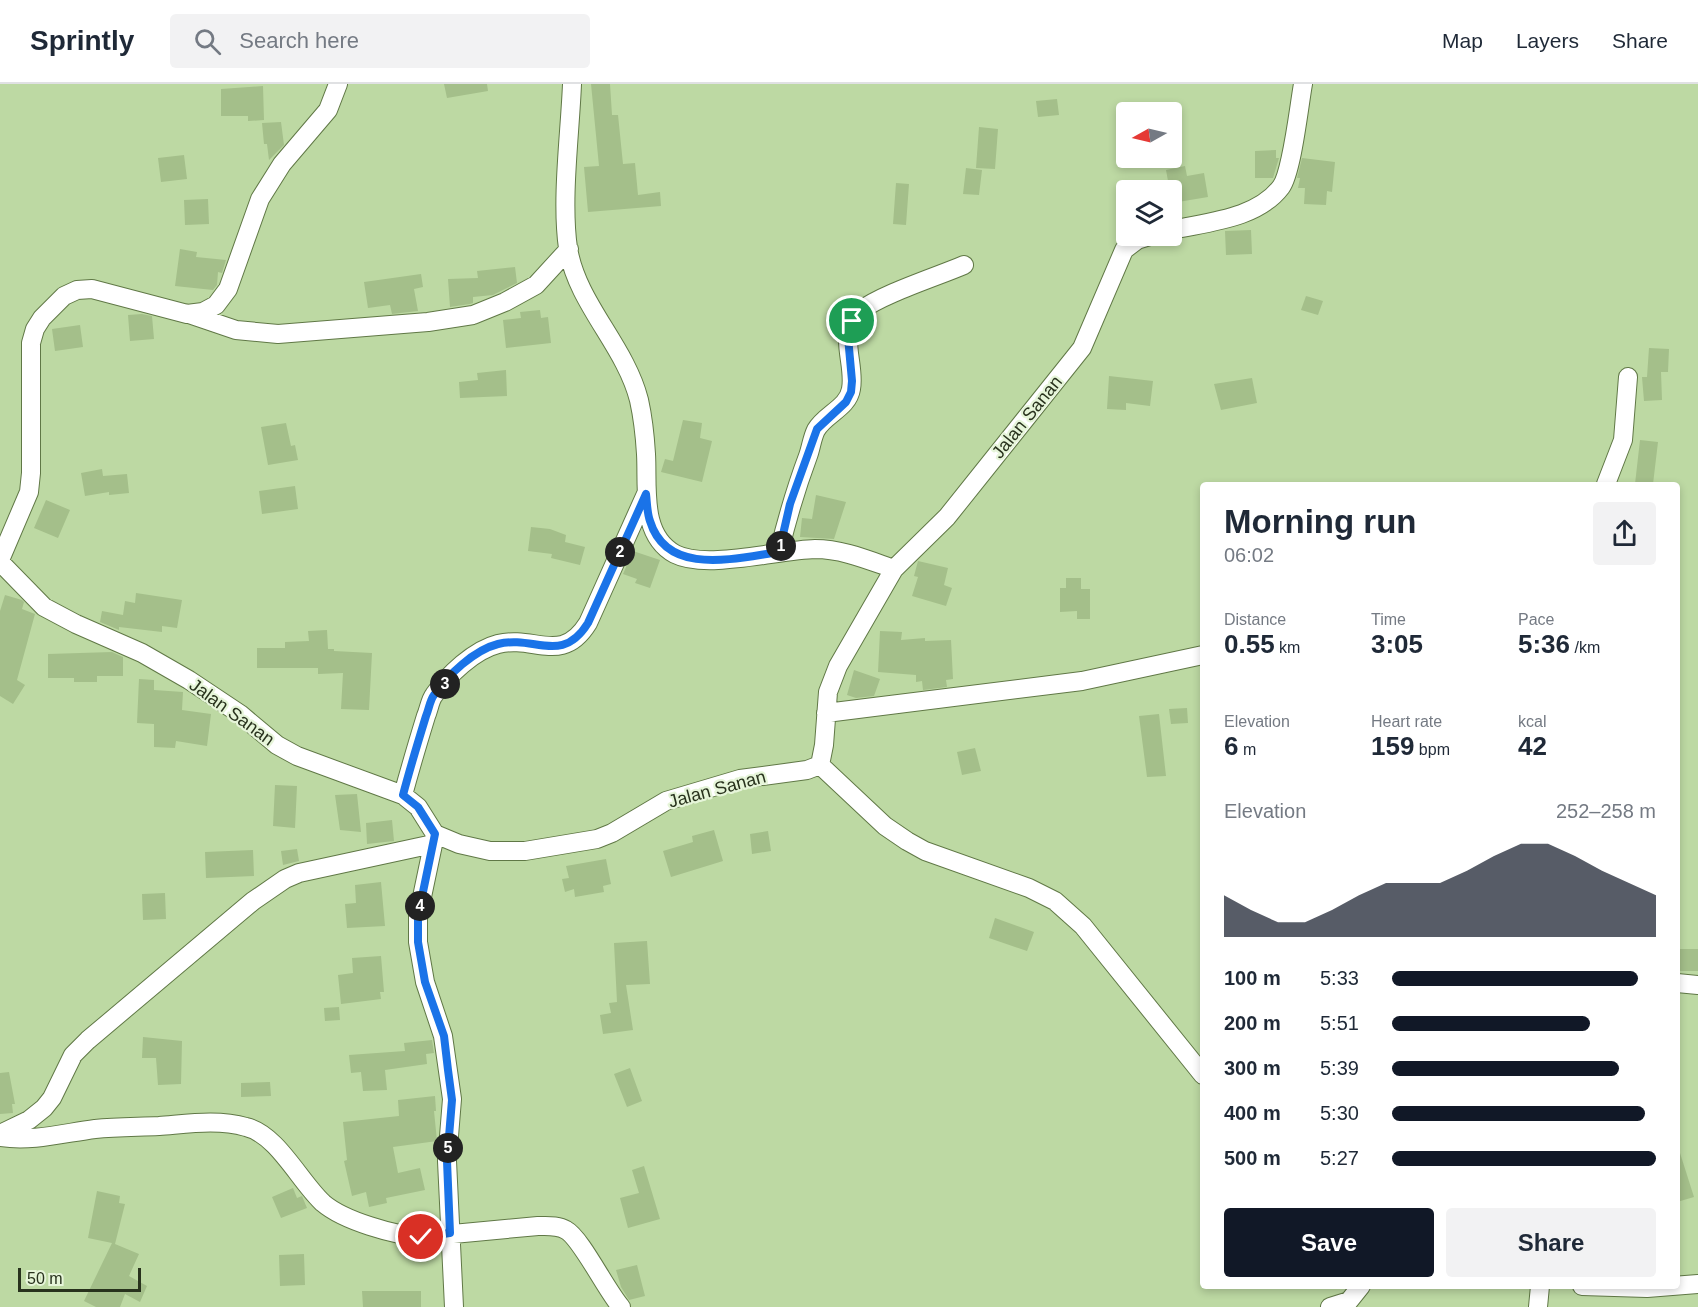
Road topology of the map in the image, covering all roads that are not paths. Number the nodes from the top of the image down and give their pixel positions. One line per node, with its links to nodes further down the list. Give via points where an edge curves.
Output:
1 (338, 84): 8 (street, via 328,110 282,164 260,199 228,289 216,305)
2 (572, 84): 6 (street)
3 (1303, 84): 4 (street, via 1282,186 1268,201 1245,213)
4 (1182, 228)
5 (1129, 246): 14 (street, Jalan Sanan, via 1124,250 1082,348 947,517)
6 (568, 249): 8 (street, via 536,285 473,315 278,334 236,330); 11 (street, via 582,288 618,350 639,400)
7 (964, 266): 12 (street, via 880,300 852,321 848,337 851,392 846,402 817,429 790,504)
8 (187, 314): 13 (street, via 92,290 77,290 64,296 42,318 32,343 28,492)
9 (1628, 377): 10 (street, via 1623,440)
10 (1607, 482)
11 (646, 494): 12 (street, via 650,521 659,540 681,557 719,560); 18 (street, via 579,637 564,646 520,642 498,644 478,652 433,696)
12 (779, 552): 14 (street, via 843,552)
13 (0, 561): 18 (street, Jalan Sanan, via 44,607 189,680 277,745)
14 (894, 569): 16 (street, Jalan Sanan, via 838,666)
15 (1200, 656): 16 (street, via 1082,681)
16 (825, 713): 17 (street, Jalan Sanan)
17 (820, 765): 19 (street, Jalan Sanan, via 740,779 666,801 612,833 566,844 490,850); 22 (street, via 885,826 907,841 1055,901 1083,926)
18 (403, 795): 19 (street, Jalan Sanan, via 418,807)
19 (434, 839): 23 (street, via 316,868 277,884 88,1041 73,1055 52,1098 38,1114); 24 (street, via 418,916 418,942 425,982 444,1036 452,1100 447,1161)
20 (1680, 983): 21 (street)
21 (1698, 985)
22 (1200, 1071)
23 (0, 1135): 24 (street, via 17,1140 98,1129 212,1123 248,1127 267,1138 335,1212 409,1236)
24 (450, 1233): 29 (street); 30 (street, via 538,1226 566,1229)
25 (1698, 1284): 26 (street)
26 (1680, 1285)
27 (1359, 1289): 31 (street, via 1349,1301)
28 (1540, 1289): 32 (street)
29 (454, 1307)
30 (621, 1307)
31 (1330, 1307)
32 (1538, 1307)

